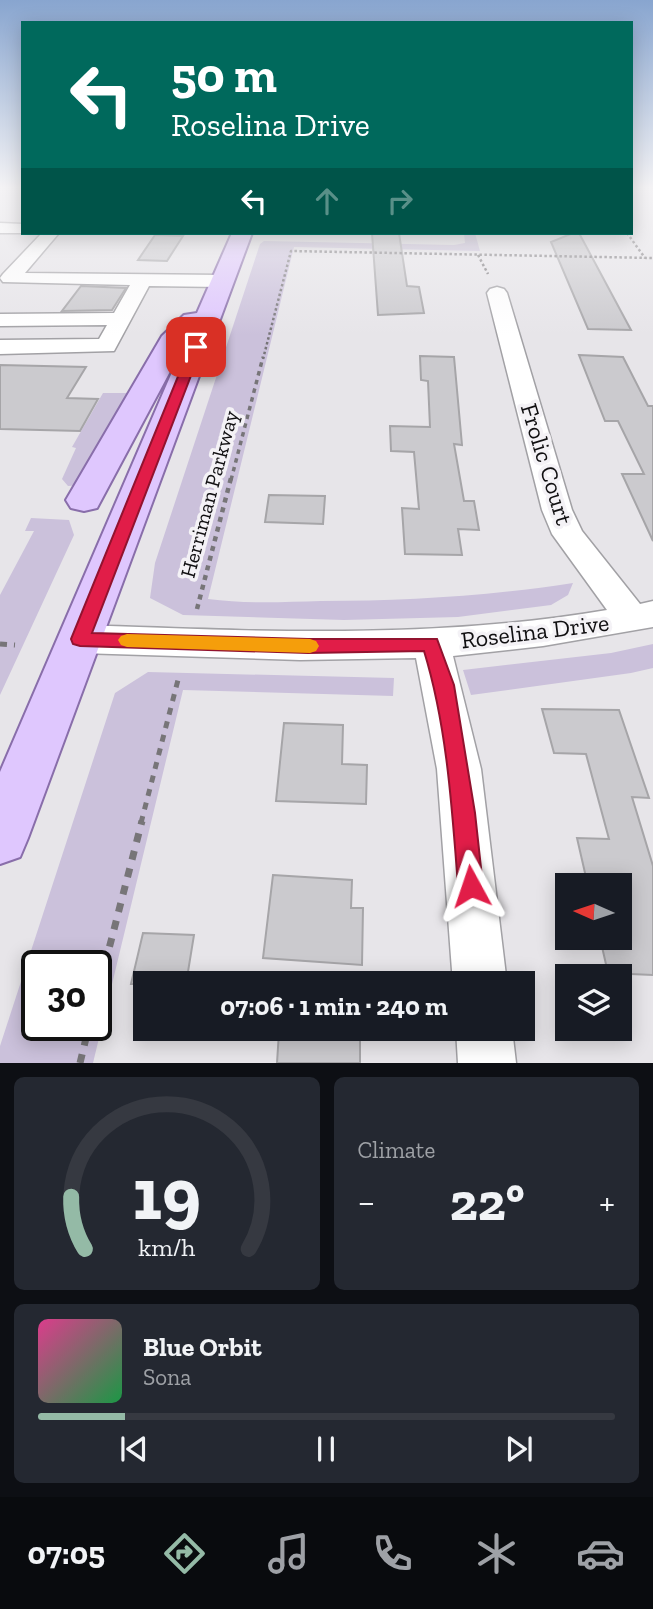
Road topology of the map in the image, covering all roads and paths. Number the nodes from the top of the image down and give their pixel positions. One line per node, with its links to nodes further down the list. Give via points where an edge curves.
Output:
1 (49, 236): 8 (street)
2 (241, 236): 10 (main road)
3 (629, 236): 5 (path)
4 (478, 255): 5 (path, Herriman Parkway); 9 (path); 15 (path, Herriman Parkway, via 291,251)
5 (645, 258): 6 (path, Herriman Parkway)
6 (653, 258)
7 (143, 280): 8 (street); 10 (street); 11 (street)
8 (3, 285)
9 (493, 286): 16 (street, Frolic Court, via 557,510 568,534)
10 (219, 288): 14 (main road, via 172,342); 17 (main road)
11 (122, 319): 12 (street); 13 (street, via 106,346)
12 (0, 320)
13 (0, 346)
14 (83, 500)
15 (197, 609)
16 (642, 616): 19 (street, Roselina Drive, via 537,634)
17 (80, 639): 19 (street, Roselina Drive, via 308,646); 22 (main road)
18 (0, 644): 20 (path)
19 (431, 644): 24 (street, via 444,685 464,813)
20 (15, 645)
21 (178, 680): 23 (path)
22 (0, 838)
23 (109, 950)
24 (479, 971)
25 (85, 1041): 27 (path)
26 (485, 1041): 28 (street)
27 (80, 1063)
28 (487, 1063)

